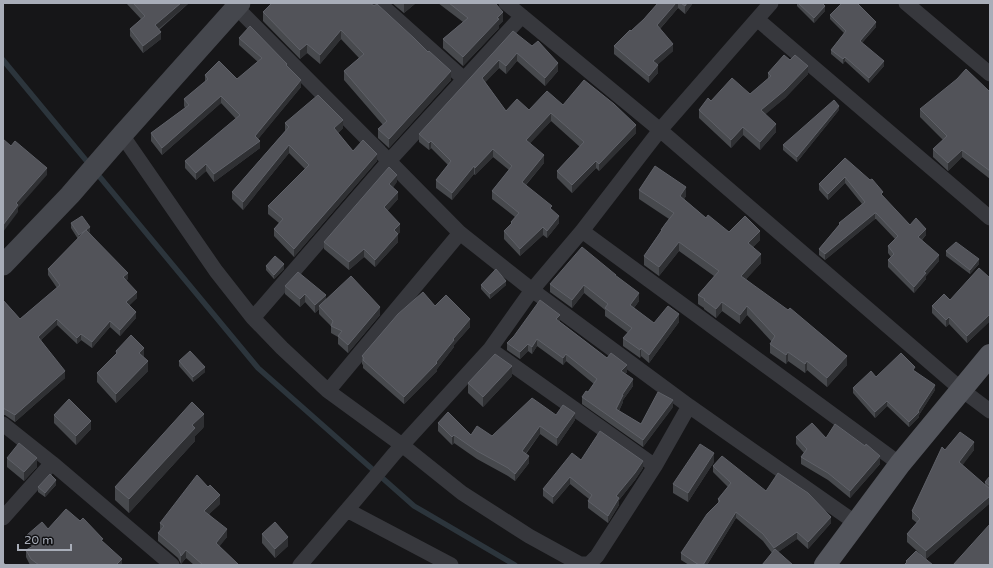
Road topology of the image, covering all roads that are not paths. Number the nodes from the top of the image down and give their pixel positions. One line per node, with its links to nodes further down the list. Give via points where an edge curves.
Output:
1 (379, 3): 9 (street)
2 (506, 3): 6 (street)
3 (771, 3): 7 (street)
4 (906, 3): 8 (street)
5 (236, 4): 11 (street); 12 (street)
6 (522, 16): 9 (street); 10 (street)
7 (757, 19): 10 (street); 13 (street)
8 (990, 74)
9 (464, 79): 12 (street)
10 (660, 130): 14 (street); 21 (street)
11 (118, 139): 16 (street, via 70,195); 18 (street)
12 (389, 160): 15 (street); 18 (street)
13 (990, 218)
14 (582, 231): 17 (street); 28 (street)
15 (460, 233): 17 (street); 22 (street)
16 (6, 256)
17 (532, 290): 19 (street); 23 (street)
18 (253, 318): 22 (street)
19 (490, 349): 26 (street); 29 (street)
20 (990, 355): 21 (main road)
21 (962, 390): 24 (street); 28 (main road)
22 (328, 392): 26 (street)
23 (689, 406): 29 (street); 32 (street)
24 (990, 411)
25 (3, 424): 27 (street)
26 (398, 450): 29 (street, via 529,536 580,564 589,564 597,556); 30 (street)
27 (52, 464): 31 (street); 33 (street)
28 (900, 464): 32 (main road)
29 (655, 466)
30 (347, 510): 34 (street); 35 (street)
31 (3, 518)
32 (856, 523): 36 (main road)
33 (172, 565)
34 (300, 565)
35 (451, 565)
36 (825, 565)

